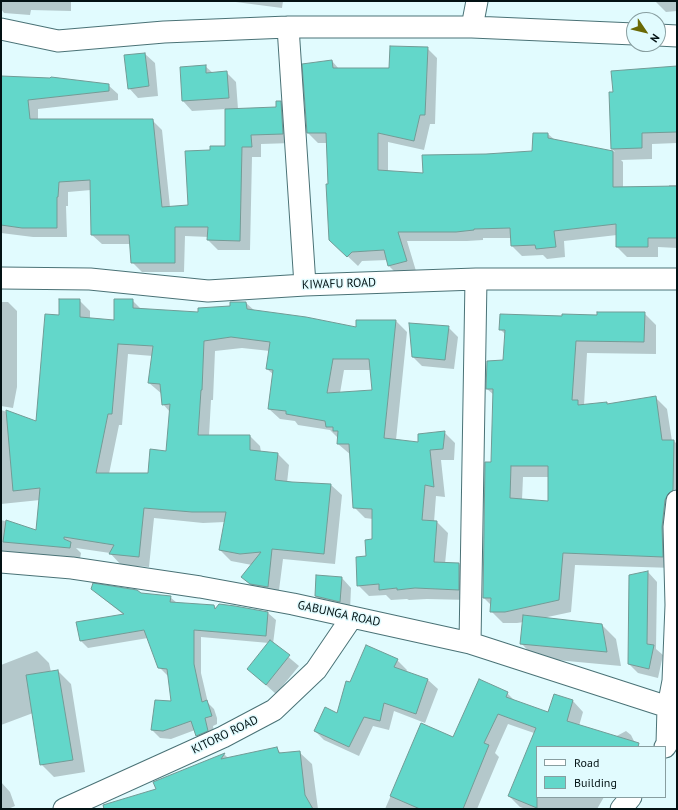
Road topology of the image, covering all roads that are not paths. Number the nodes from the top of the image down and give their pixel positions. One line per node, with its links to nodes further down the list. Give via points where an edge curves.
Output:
1 (476, 1): 3 (street)
2 (288, 27): 3 (street); 4 (street, via 164,32 58,41); 11 (street)
3 (472, 27): 5 (street)
4 (1, 29)
5 (626, 34)
6 (666, 35): 7 (street)
7 (677, 36)
8 (1, 278): 11 (street, KIWAFU ROAD, via 90,279 208,291)
9 (476, 279): 10 (street, KIWAFU ROAD); 11 (street, KIWAFU ROAD); 15 (street)
10 (677, 279)
11 (304, 285)
12 (677, 501): 16 (street, via 674,527 676,605 673,681)
13 (1, 562): 14 (street, GABUNGA ROAD, via 72,568 200,587)
14 (352, 617): 15 (street, GABUNGA ROAD); 19 (street, KITORO ROAD, via 316,670 274,710 223,738)
15 (470, 643): 16 (street, GABUNGA ROAD)
16 (668, 706): 17 (street)
17 (669, 746)
18 (630, 798): 20 (street)
19 (64, 809)
20 (621, 809)

